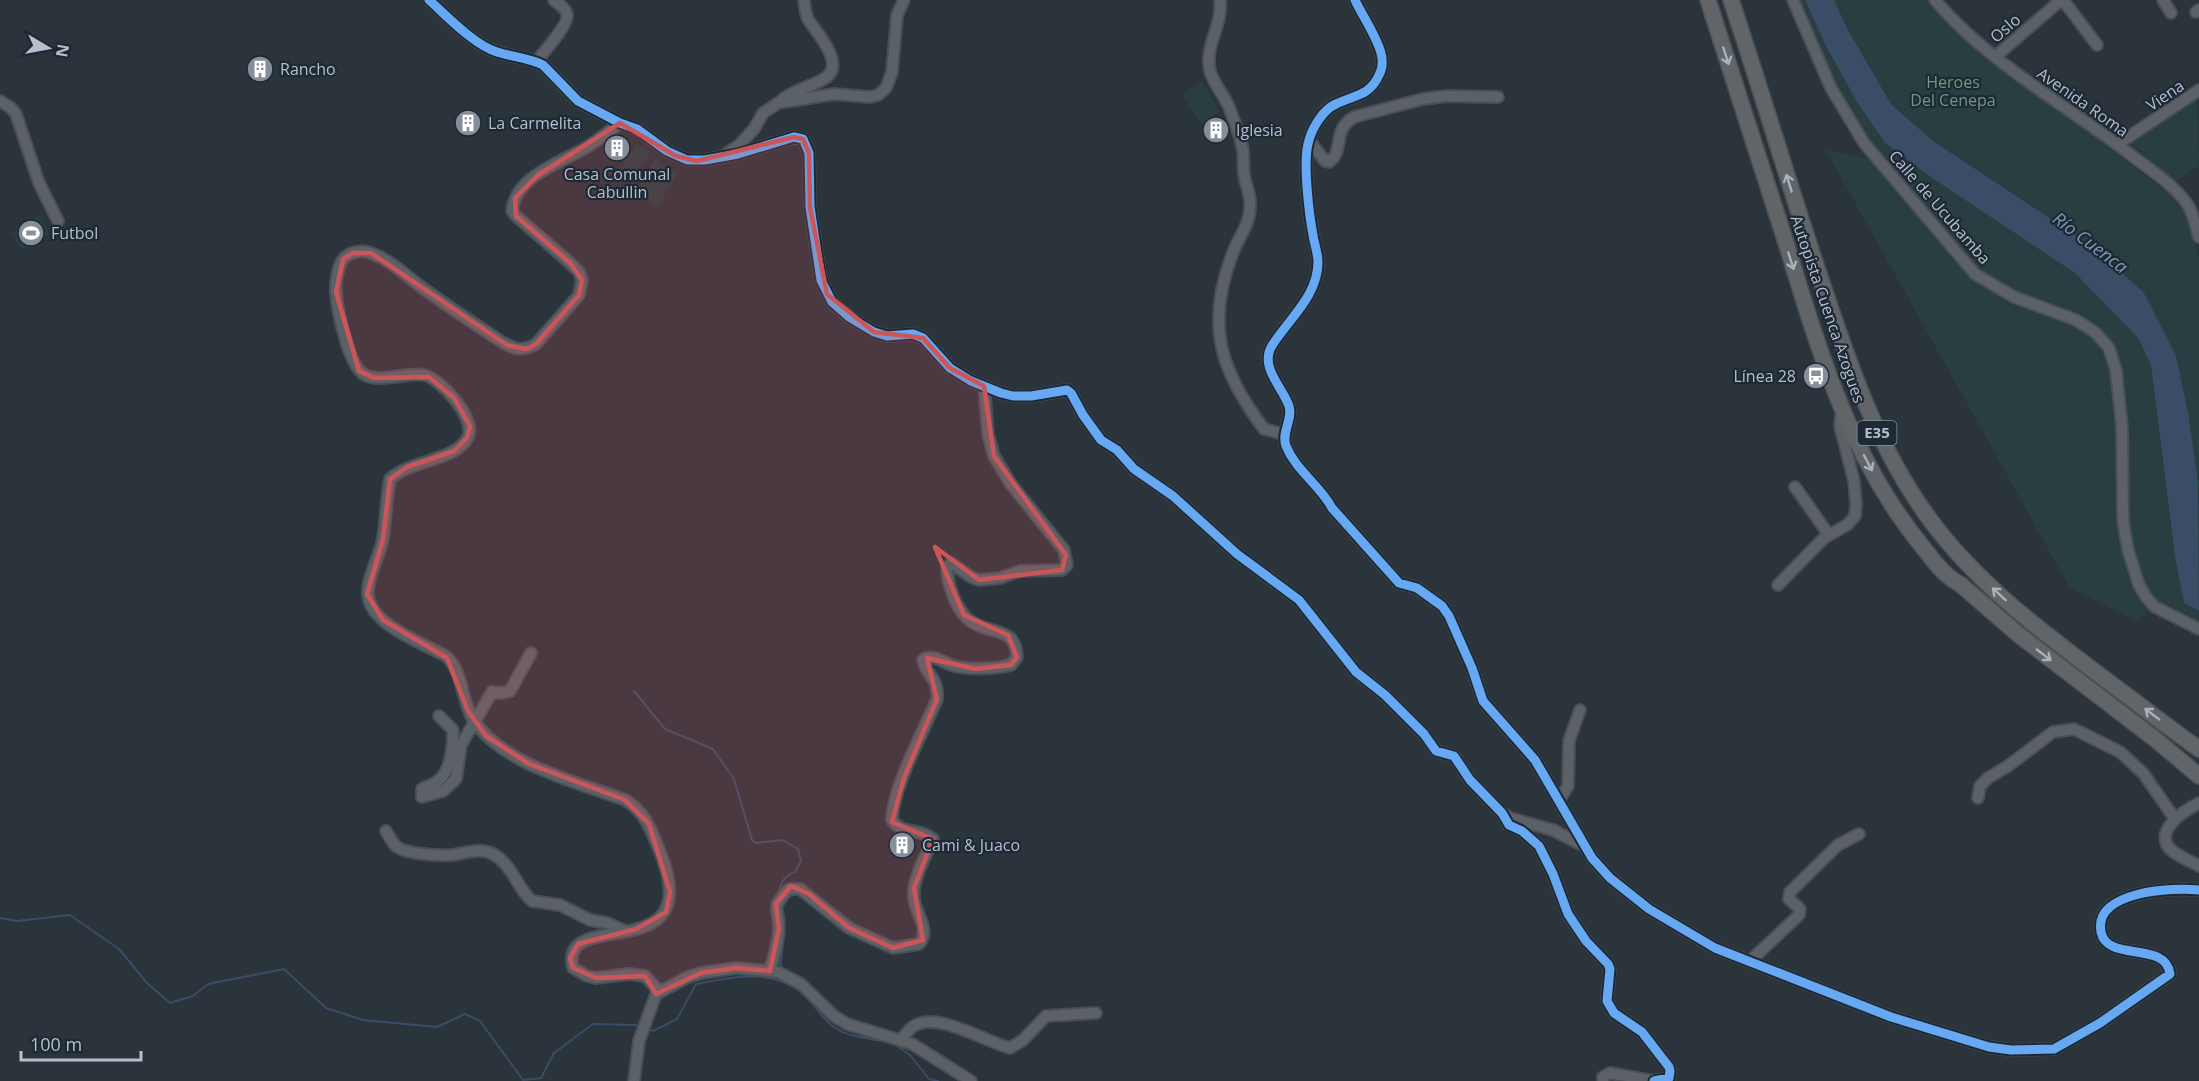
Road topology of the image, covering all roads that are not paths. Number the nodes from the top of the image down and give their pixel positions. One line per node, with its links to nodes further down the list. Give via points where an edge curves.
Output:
1 (429, 0): 16 (street, via 482,45)
2 (554, 0): 16 (street, via 568,15 566,23)
3 (804, 0): 20 (street, via 806,16 832,58 831,67 823,80)
4 (904, 0): 20 (street, via 897,15 892,72 878,96 834,94)
5 (1220, 0): 29 (street, via 1219,25 1208,52 1210,72 1239,133 1250,200 1249,223 1232,255 1217,319 1222,356 1238,390 1264,429)
6 (1355, 0): 22 (street, via 1381,53 1380,73 1367,93 1335,104 1320,117)
7 (1708, 0): 28 (highway, Autopista Cuenca Azogues / E35, one-way to 28)
8 (1731, 0): 38 (highway, Autopista Cuenca Azogues / E35, one-way to 8, via 2005,600 1931,522 1904,480 1872,422 1854,378)
9 (1793, 0): 33 (street, Calle de Ucubamba, via 1831,88 1864,143 1975,274 2014,297 2076,320 2096,333 2109,348 2116,370 2122,427 2123,521 2139,585 2155,607)
10 (1935, 0): 15 (street, Avenida Roma, via 1958,26)
11 (2062, 0): 14 (street); 15 (street, Oslo)
12 (2163, 0): 13 (street)
13 (2171, 13)
14 (2097, 45)
15 (1996, 56): 23 (street, Avenida Roma)
16 (536, 62): 21 (street, via 578,101)
17 (2199, 90): 23 (street, Viena)
18 (1498, 97): 22 (street, via 1423,99 1354,117 1341,131 1337,153 1329,162)
19 (0, 101): 25 (street, via 16,114 39,183)
20 (778, 103): 24 (street, via 763,113 754,129)
21 (620, 123): 24 (street, via 687,160); 37 (street, via 538,175 515,198 512,211 516,216 570,263 582,280 579,295 536,344 526,349 507,345 371,253 353,253 340,265 336,292 359,371 374,378 429,377 454,398 470,426 467,438 458,448 406,467 390,479 383,539 367,594 370,605 383,620 447,657 457,672)
22 (1309, 140): 29 (street, via 1309,214 1317,275 1313,287 1271,346 1268,359 1271,374 1290,408)
23 (2118, 144): 26 (street, Avenida Roma, via 2189,207)
24 (724, 156): 27 (street, via 794,136 803,140 809,153 810,207 821,280 832,302 874,332 923,338 950,368)
25 (58, 220)
26 (2199, 237)
27 (984, 386): 43 (street, via 1013,396 1067,390 1071,393 1101,440 1173,496 1237,554 1299,600 1356,672 1384,694 1436,751 1454,756 1470,780); 52 (street, via 994,456 1011,484 1064,550 1067,565 1062,570 1020,572 979,580 957,565 951,563 947,567 964,615 975,624 1008,635 1017,657 1011,665 975,669 932,657 923,660 937,685 937,699 892,810 892,820 901,829 933,839 915,888 923,940 893,948 849,928 800,889 789,889 778,900 775,910 779,929)
28 (1842, 408): 31 (street, via 1840,426 1854,481 1855,516); 39 (highway, Autopista Cuenca Azogues / E35, one-way to 39, via 1894,508 1950,579)
29 (1286, 431): 41 (street, via 1286,444 1297,464 1388,572 1399,584 1417,588 1442,606 1483,701 1535,760)
30 (1795, 487): 31 (street)
31 (1829, 535): 32 (street)
32 (1778, 585)
33 (2199, 629)
34 (531, 653): 37 (street, via 510,691 492,692)
35 (1580, 710): 41 (street, via 1569,741 1568,786)
36 (439, 716): 37 (street, via 453,730 450,759 443,777 422,789 422,797 443,791 456,779 461,745)
37 (474, 720): 50 (street, via 503,750 529,764 638,807 664,861 670,892 666,912 655,922)
38 (2199, 749)
39 (2199, 776)
40 (1978, 798): 44 (street, via 1980,786 1988,778 2053,732 2074,729 2120,752 2143,773)
41 (1559, 801): 47 (street)
42 (2199, 803): 44 (street)
43 (1502, 813): 47 (street, via 1553,830); 59 (street, via 1509,825 1539,846 1569,914 1586,941 1608,964 1607,1001 1614,1013 1642,1032 1669,1067 1669,1078)
44 (2175, 819): 48 (street, via 2169,828 2167,845)
45 (386, 831): 50 (street, via 403,850 436,855 485,851 496,855 532,901 560,905)
46 (1859, 834): 51 (street, via 1838,845 1790,892 1788,898 1800,909 1799,915)
47 (1585, 847): 51 (street, via 1610,878 1649,909 1715,948)
48 (2199, 866)
49 (2199, 891): 51 (street, via 2155,890 2115,902 2108,908 2102,918 2104,940 2114,947 2163,960 2170,974 2100,1023 2054,1049 1989,1047 1892,1017)
50 (625, 931): 53 (street, via 578,944 570,958 573,968 596,978 645,976 656,988)
51 (1751, 960)
52 (776, 972): 53 (street, via 736,968 701,973); 55 (street, via 801,984 847,1024)
53 (656, 994): 56 (street, via 643,1028)
54 (1096, 1013): 55 (street, via 1050,1014 1010,1048 950,1024 923,1022)
55 (901, 1040): 57 (street)
56 (634, 1081)
57 (971, 1081)
58 (1603, 1081): 59 (street, via 1610,1073)
59 (1654, 1081)

